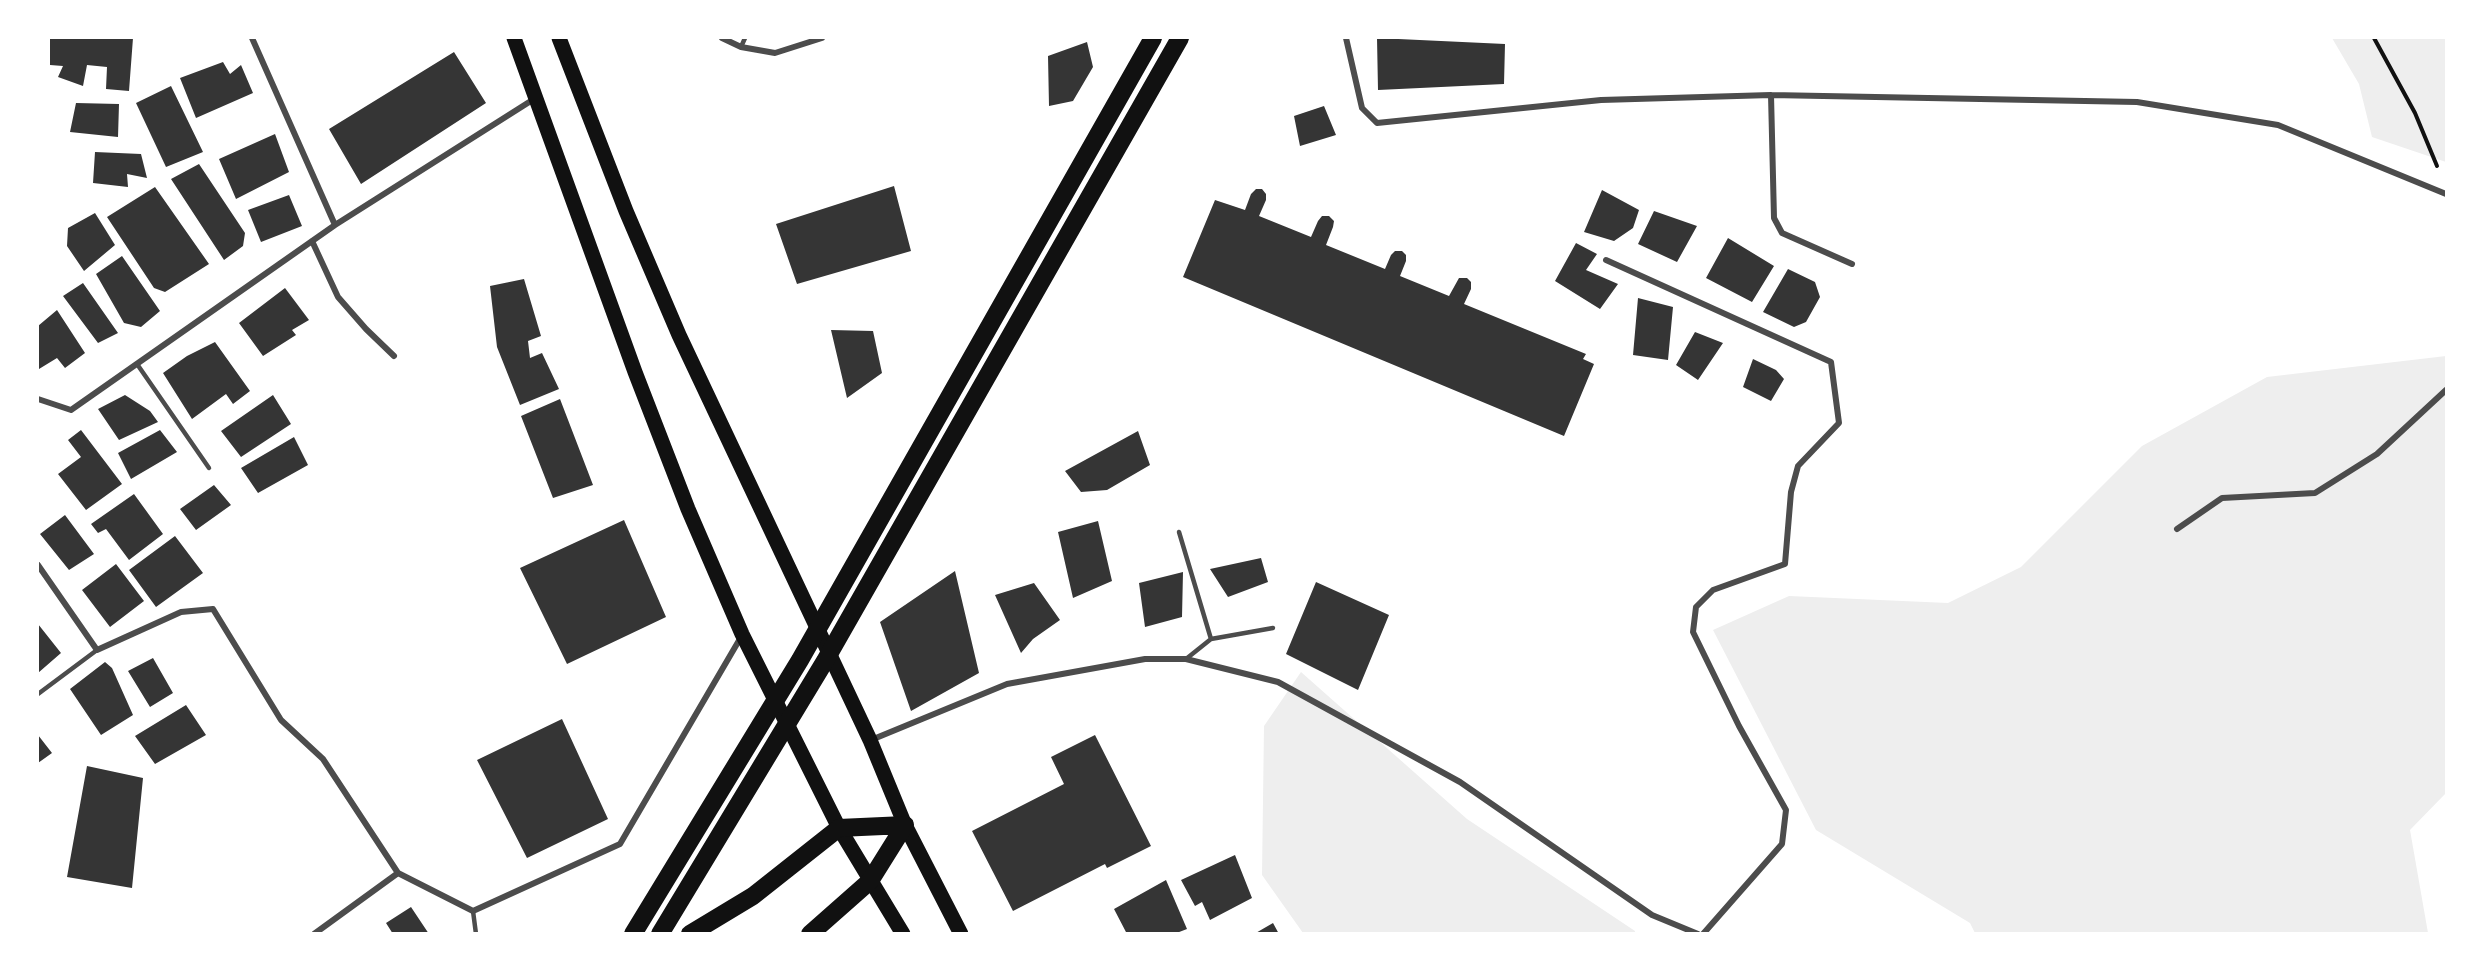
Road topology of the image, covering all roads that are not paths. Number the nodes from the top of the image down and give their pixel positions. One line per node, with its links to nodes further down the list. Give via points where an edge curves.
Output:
1 (252, 38): 14 (street)
2 (514, 38): 12 (main road)
3 (559, 38): 32 (main road, via 679,335)
4 (722, 38): 10 (street)
5 (745, 38): 10 (lane)
6 (822, 38): 10 (street, via 775,53)
7 (1153, 38): 40 (highway, via 800,660)
8 (1180, 38): 41 (highway, via 831,651)
9 (1346, 38): 11 (street, via 1362,108 1377,123 1601,100)
10 (741, 46)
11 (1772, 95): 13 (street, via 2137,102 2278,125); 17 (street, via 1774,218 1782,233)
12 (537, 97): 14 (street); 27 (main road, via 634,372)
13 (2446, 194)
14 (335, 225): 15 (street)
15 (312, 242): 18 (street, via 338,297); 19 (street)
16 (1606, 260): 47 (street, via 1831,362 1839,423 1797,466 1785,564 1713,590 1696,607 1693,632 1786,810 1782,844)
17 (1852, 264)
18 (394, 356)
19 (137, 364): 21 (street, via 71,410); 22 (lane)
20 (2446, 390): 23 (street, via 2378,454 2315,493 2222,498)
21 (38, 399)
22 (209, 468)
23 (2177, 530)
24 (1179, 532): 28 (lane)
25 (38, 565): 29 (street)
26 (1274, 628): 28 (lane)
27 (742, 634): 34 (main road); 37 (street, via 620,844)
28 (1211, 639): 30 (lane)
29 (97, 650): 31 (lane); 35 (street, via 181,612 213,609 281,720 323,759)
30 (1186, 659): 32 (street, via 1145,659 1007,684); 46 (street, via 1278,682 1460,782 1652,915)
31 (38, 694)
32 (870, 740): 33 (main road)
33 (905, 825): 34 (highway); 36 (highway); 45 (main road)
34 (839, 828): 36 (main road); 42 (highway, via 753,896)
35 (398, 873): 37 (street); 38 (street)
36 (870, 881): 43 (highway); 44 (main road)
37 (473, 911): 39 (lane)
38 (314, 933)
39 (476, 933)
40 (633, 933)
41 (660, 933)
42 (690, 933)
43 (810, 933)
44 (903, 933)
45 (961, 933)
46 (1698, 933)
47 (1703, 933)

